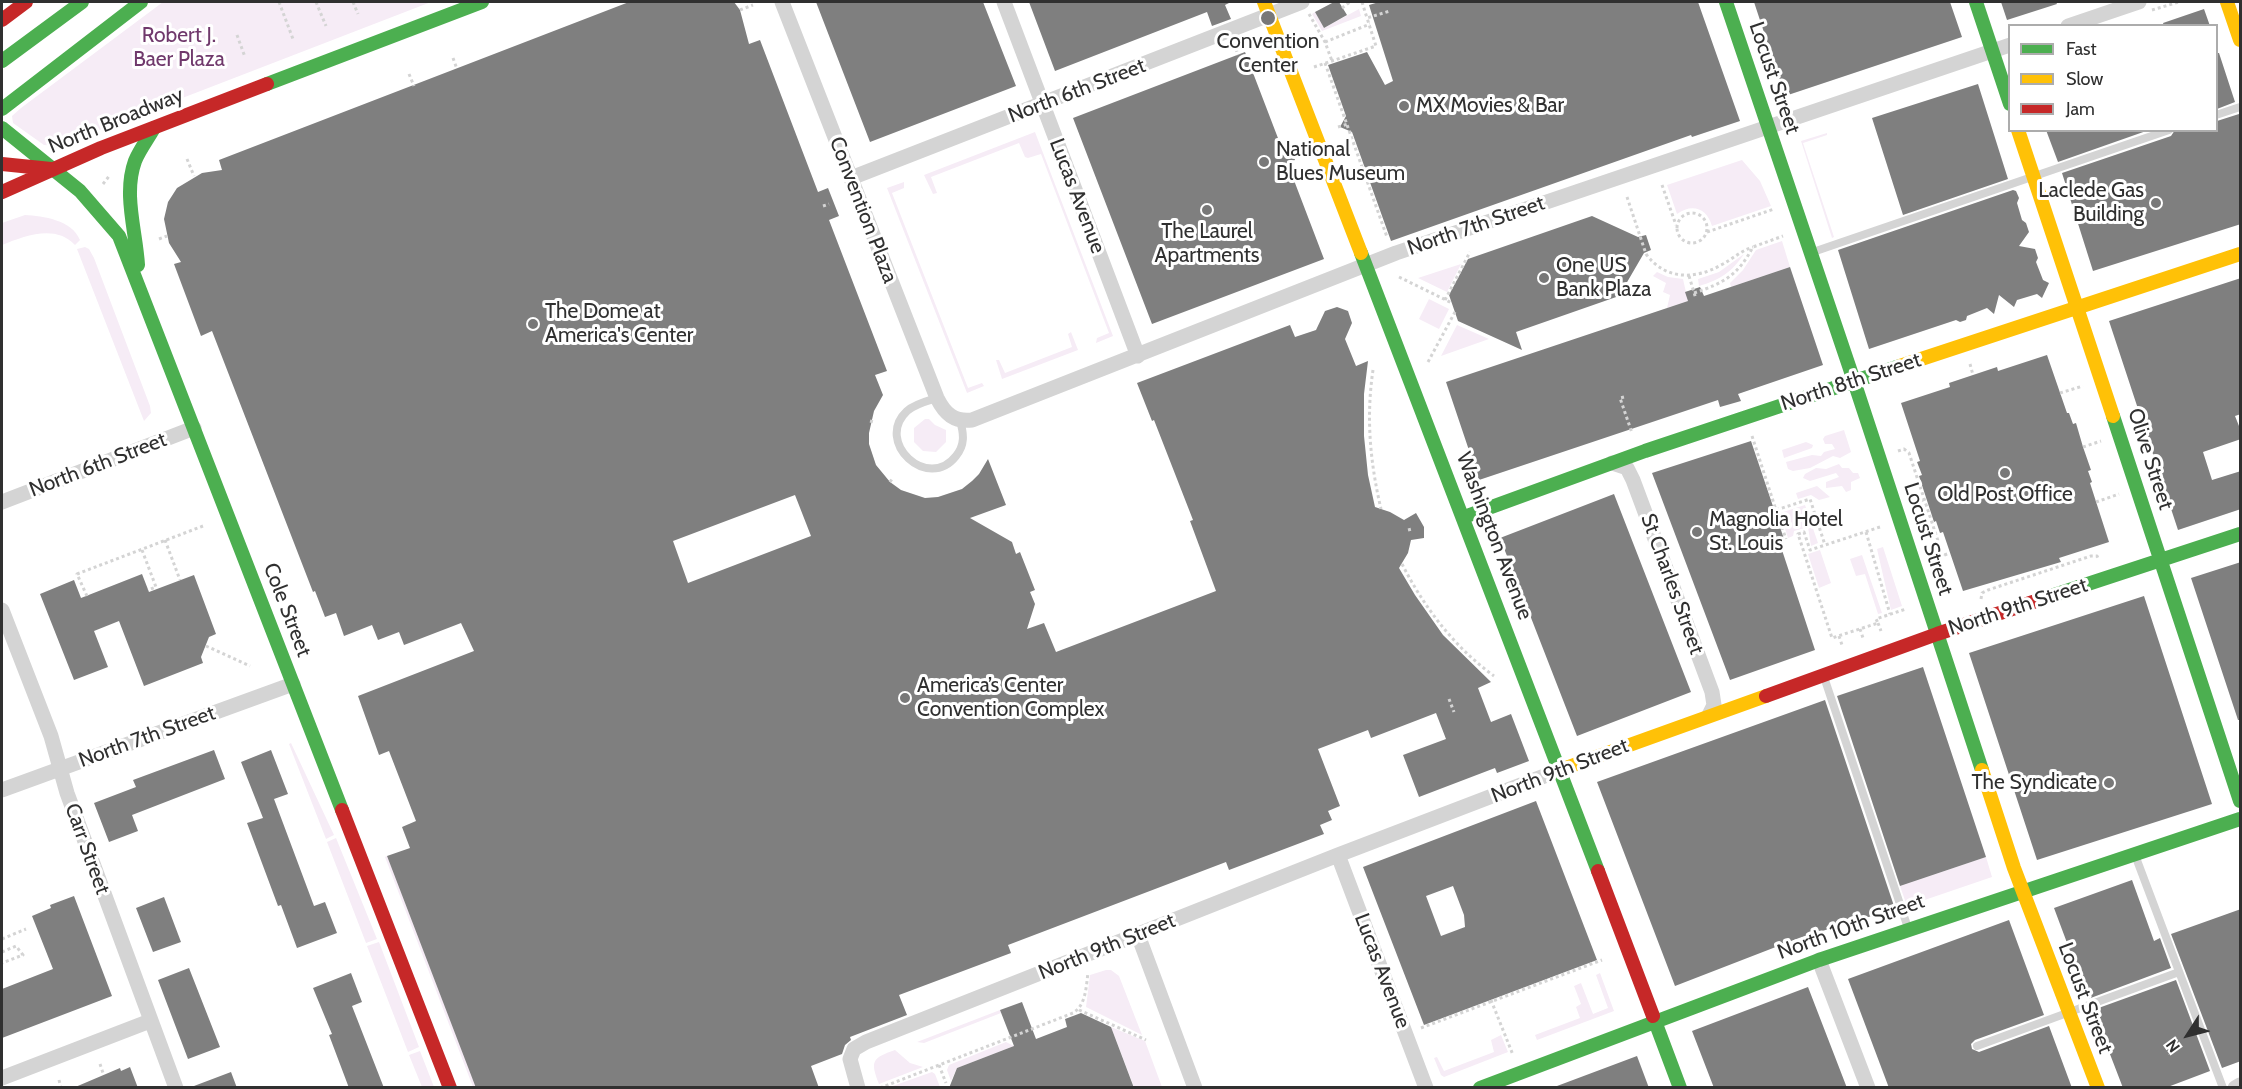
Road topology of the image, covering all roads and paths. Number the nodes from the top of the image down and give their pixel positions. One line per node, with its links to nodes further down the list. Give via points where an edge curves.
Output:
1 (26, 2): 24 (main road)
2 (82, 2): 40 (main road)
3 (141, 2): 52 (main road)
4 (279, 2): 29 (path)
5 (316, 2): 27 (path)
6 (353, 2): 22 (path)
7 (482, 2): 58 (main road, North Broadway)
8 (782, 2): 66 (street, Convention Plaza)
9 (1004, 2): 50 (street, Lucas Avenue)
10 (1350, 2): 18 (path)
11 (1362, 2): 23 (path)
12 (1725, 2): 55 (main road, Locust Street)
13 (1976, 2): 36 (main road)
14 (2139, 2): 26 (street)
15 (2228, 2): 30 (main road)
16 (753, 5): 20 (path)
17 (1305, 7): 19 (street, North 6th Street); 31 (path)
18 (1342, 8)
19 (1267, 9): 50 (street, North 6th Street); 85 (main road, Washington Avenue)
20 (740, 10)
21 (1390, 11): 23 (path)
22 (358, 14)
23 (1368, 18): 25 (path)
24 (2, 20)
25 (1370, 24): 31 (path); 42 (path, via 1376,46)
26 (2074, 24)
27 (326, 26)
28 (237, 35): 38 (path)
29 (293, 39)
30 (2241, 40)
31 (1325, 42): 42 (path)
32 (1311, 45): 33 (path)
33 (1306, 46)
34 (2008, 46): 36 (street, North 7th Street)
35 (1236, 49): 37 (path)
36 (1992, 52): 49 (main road); 55 (street, North 7th Street)
37 (1238, 55)
38 (245, 57)
39 (453, 58): 46 (path)
40 (2, 60)
41 (1254, 61): 43 (path)
42 (1332, 61): 44 (path)
43 (1249, 63)
44 (1325, 63): 45 (path); 54 (path)
45 (1314, 67)
46 (457, 69)
47 (410, 74): 48 (path)
48 (414, 86)
49 (2008, 98)
50 (1043, 104): 66 (street, North 6th Street); 95 (street, Lucas Avenue)
51 (2241, 107): 53 (lane)
52 (2, 109)
53 (2218, 115)
54 (1347, 124): 56 (path); 77 (path)
55 (1768, 126): 83 (main road, Locust Street); 85 (street, North 7th Street)
56 (1338, 127)
57 (2, 128): 63 (main road, Cole Street)
58 (154, 128): 63 (main road, North Broadway); 88 (main road, via 138,155 131,177)
59 (2020, 132): 65 (main road, Olive Street)
60 (2163, 132): 65 (lane)
61 (187, 159): 64 (path)
62 (2, 165): 63 (main road)
63 (53, 169): 68 (main road, North Broadway); 88 (main road, Cole Street, via 110,223)
64 (194, 176)
65 (2034, 177): 83 (lane); 93 (main road, Olive Street)
66 (851, 178): 104 (street, Convention Plaza)
67 (1662, 185): 73 (path)
68 (2, 192)
69 (1627, 197): 79 (path)
70 (829, 204): 71 (path)
71 (823, 206)
72 (1774, 209): 74 (path)
73 (1677, 228): 74 (path, via 1680,237 1688,242 1697,242); 74 (path, via 1680,218 1694,213 1706,222)
74 (1707, 232)
75 (166, 236): 78 (path)
76 (1783, 236): 81 (path)
77 (1387, 237)
78 (159, 239)
79 (1642, 244): 80 (path); 86 (path, via 1657,266)
80 (1635, 247)
81 (1753, 247): 86 (path, via 1740,251 1713,270); 89 (path, via 1732,276)
82 (1470, 252): 91 (path)
83 (1810, 253): 100 (main road, Locust Street)
84 (2241, 254): 93 (main road, North 8th Street)
85 (1367, 265): 95 (street, North 7th Street); 120 (main road, Washington Avenue)
86 (1689, 276): 89 (path)
87 (1399, 277): 91 (path)
88 (139, 282): 106 (main road, Cole Street)
89 (1694, 293): 90 (path)
90 (1696, 299)
91 (1445, 300): 92 (path)
92 (1452, 303)
93 (2079, 308): 100 (main road, North 8th Street); 132 (main road, Olive Street)
94 (1455, 312): 96 (path)
95 (1138, 356): 105 (street, North 7th Street, via 972,420)
96 (1428, 362)
97 (1970, 364): 99 (path)
98 (1373, 370): 118 (path, via 1369,428)
99 (1973, 375)
100 (1854, 381): 112 (main road, North 8th Street); 147 (main road, Locust Street)
101 (2085, 385): 102 (path)
102 (2060, 393)
103 (1623, 397): 107 (path, via 1620,398)
104 (937, 398): 105 (street, Convention Plaza, via 944,411); 105 (lane, via 915,406 901,420 897,440 906,458 934,469 953,460 963,441)
105 (955, 418)
106 (194, 428): 115 (street, North 6th Street); 155 (main road, Cole Street)
107 (1632, 433)
108 (1752, 436): 119 (path)
109 (2103, 440): 110 (path)
110 (2084, 447)
111 (1898, 451): 114 (path, via 1904,449 1909,453)
112 (1612, 463): 120 (main road, North 8th Street); 158 (street, St Charles Street, via 1623,465 1631,474 1714,700)
113 (2120, 494): 116 (path)
114 (1925, 499): 117 (path); 130 (path)
115 (2, 502)
116 (2096, 502)
117 (1915, 503)
118 (1381, 509)
119 (1776, 510): 125 (path); 127 (path, via 1810,499)
120 (1464, 517): 160 (main road, Washington Avenue)
121 (203, 526): 126 (path)
122 (1880, 527): 123 (path)
123 (1866, 532): 127 (path); 143 (path)
124 (2241, 534): 132 (main road, North 9th Street)
125 (1786, 538)
126 (165, 540): 128 (path); 136 (path)
127 (1826, 545): 148 (path, via 1811,548 1804,532 1798,534 1832,638)
128 (142, 550): 138 (path, via 156,586); 139 (path, via 77,574)
129 (1950, 553): 130 (path)
130 (1942, 556): 131 (path)
131 (1934, 559)
132 (2160, 560): 147 (main road, North 9th Street); 162 (main road, Olive Street)
133 (2099, 561): 135 (path, via 2093,555)
134 (1402, 564): 153 (path, via 1447,633)
135 (2037, 572): 137 (path); 140 (path, via 1984,592)
136 (180, 580)
137 (2040, 580)
138 (148, 590)
139 (87, 596)
140 (1982, 600)
141 (1906, 609): 143 (path)
142 (2, 610): 159 (street, Carr Street, via 51,736)
143 (1890, 614): 144 (path, via 1876,619)
144 (1878, 623): 145 (path); 146 (path)
145 (1860, 629): 148 (path); 149 (path)
146 (1881, 631)
147 (1937, 634): 154 (main road, North 9th Street); 166 (main road, Locust Street)
148 (1839, 636): 150 (path)
149 (1863, 638)
150 (1842, 645)
151 (206, 646): 152 (path)
152 (250, 666)
153 (1494, 676)
154 (1823, 676): 158 (main road, North 9th Street); 167 (lane)
155 (293, 684): 159 (street, North 7th Street); 195 (main road, Cole Street)
156 (1449, 699): 157 (path)
157 (1454, 712)
158 (1709, 715): 160 (main road, North 9th Street)
159 (59, 768): 161 (street, North 7th Street); 180 (street, Carr Street)
160 (1560, 770): 165 (street, North 9th Street); 181 (main road, Washington Avenue)
161 (2, 790)
162 (2241, 801)
163 (2241, 819): 164 (main road, North 10th Street)
164 (2134, 854): 166 (main road, North 10th Street); 175 (lane)
165 (1338, 855): 169 (street, North 9th Street); 199 (street, Lucas Avenue)
166 (2022, 890): 167 (main road, North 10th Street); 179 (main road, Locust Street)
167 (1908, 928): 173 (main road, North 10th Street)
168 (26, 929): 170 (path)
169 (1138, 935): 196 (street, North 9th Street, via 854,1050 850,1059); 198 (street)
170 (2, 939)
171 (2, 952): 174 (path, via 15,946 23,955)
172 (1602, 960): 177 (path)
173 (1819, 960): 181 (main road, North 10th Street); 202 (street)
174 (2, 963)
175 (2179, 972): 179 (lane); 204 (lane)
176 (1088, 973): 178 (path)
177 (1492, 1001): 182 (path); 185 (path)
178 (1079, 1010): 183 (path); 187 (path)
179 (2068, 1013): 184 (lane); 203 (main road, Locust Street)
180 (150, 1021): 189 (street); 194 (street, Carr Street)
181 (1655, 1021): 200 (main road, North 10th Street); 201 (main road, Washington Avenue)
182 (1421, 1028)
183 (1146, 1040)
184 (1977, 1046)
185 (1513, 1055)
186 (100, 1064): 188 (path)
187 (939, 1065): 191 (path); 197 (path)
188 (103, 1073)
189 (2, 1078)
190 (59, 1080): 193 (path)
191 (946, 1083)
192 (2241, 1085): 205 (street)
193 (61, 1088)
194 (176, 1088)
195 (450, 1088)
196 (858, 1088)
197 (880, 1088)
198 (1196, 1088)
199 (1426, 1088)
200 (1480, 1088)
201 (1680, 1088)
202 (1868, 1088)
203 (2097, 1088)
204 (2223, 1088)
205 (2235, 1088)

